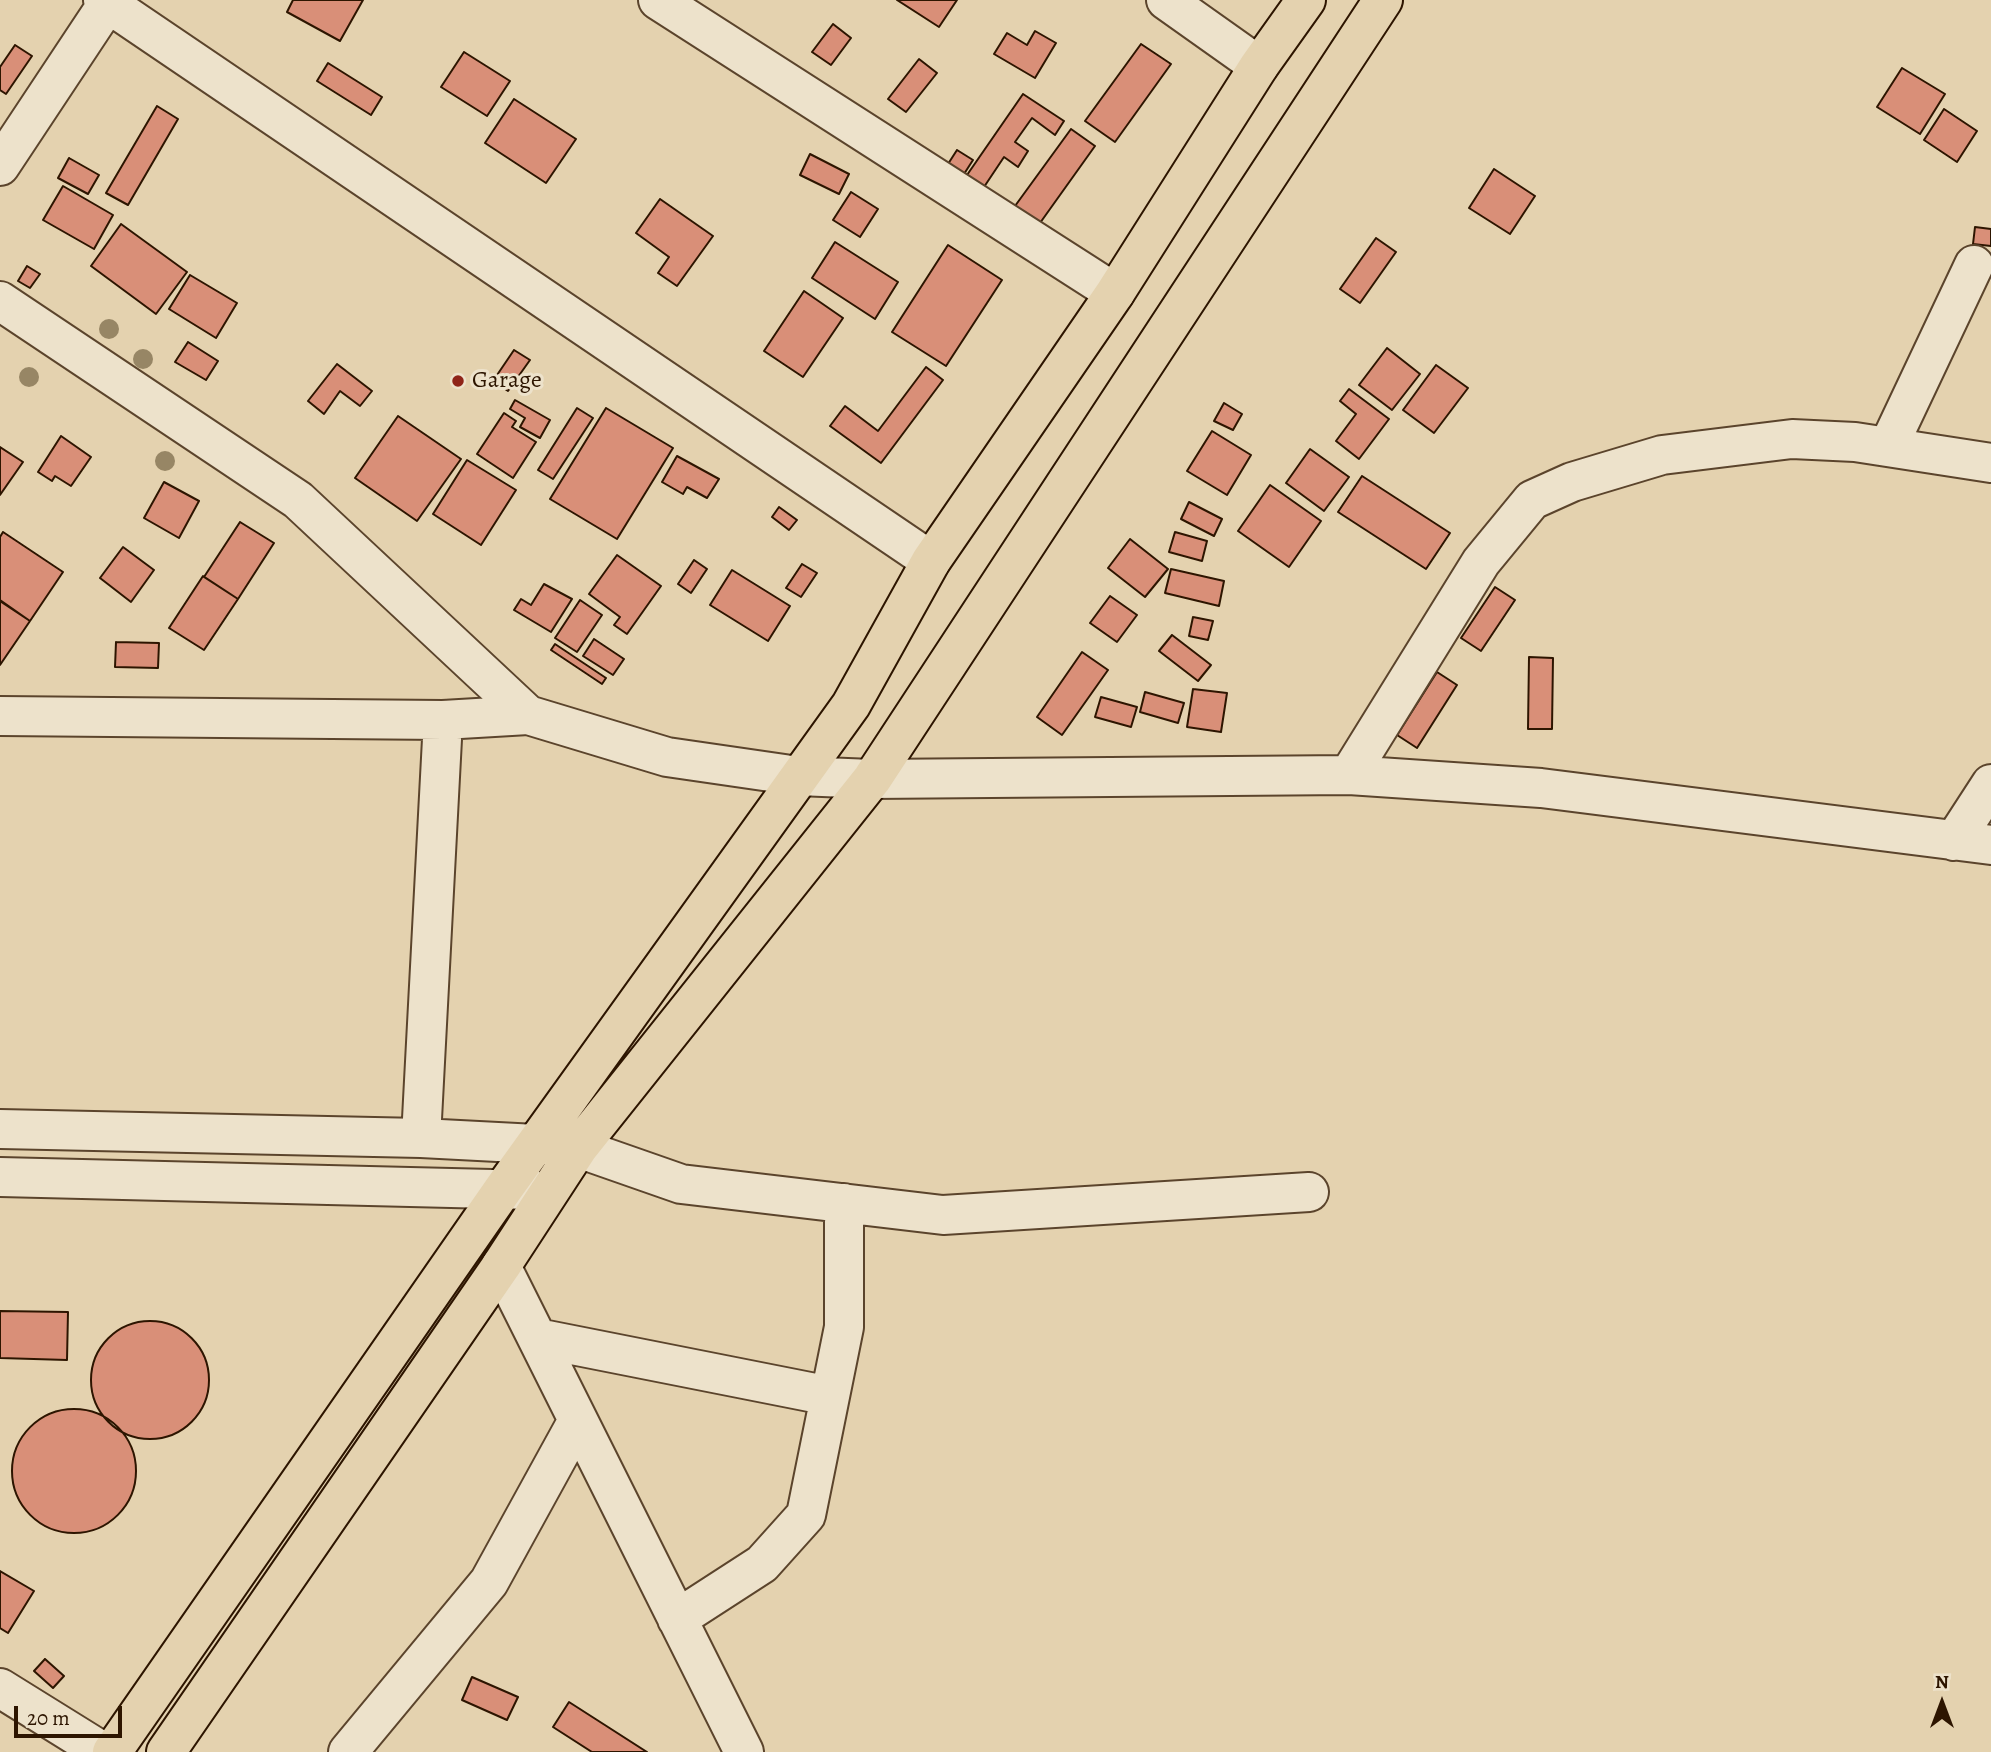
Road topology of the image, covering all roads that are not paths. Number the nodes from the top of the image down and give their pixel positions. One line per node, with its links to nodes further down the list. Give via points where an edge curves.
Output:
1 (658, 0): 9 (street)
2 (1166, 0): 6 (street)
3 (1306, 0): 6 (main road)
4 (1383, 0): 19 (main road)
5 (107, 1): 7 (street); 13 (street)
6 (1259, 66): 9 (main road)
7 (0, 166)
8 (1974, 265): 11 (street)
9 (1115, 293): 13 (main road)
10 (0, 301): 14 (street, via 298,500)
11 (1888, 447): 12 (street); 17 (street, via 1792,439 1662,455 1572,482 1532,500 1481,562)
12 (1991, 463)
13 (931, 561): 18 (main road, via 851,705)
14 (528, 715): 16 (street); 18 (street, via 667,757)
15 (0, 716): 16 (street)
16 (443, 720): 23 (street)
17 (1349, 775): 19 (street); 21 (street, via 1541,788)
18 (797, 776): 19 (street); 24 (main road)
19 (872, 779): 25 (main road)
20 (1991, 783): 21 (street)
21 (1973, 843)
22 (0, 1129): 23 (street)
23 (421, 1138): 24 (street)
24 (536, 1144): 25 (street); 27 (main road)
25 (578, 1148): 28 (main road); 30 (street, via 681,1184)
26 (0, 1177): 27 (street)
27 (504, 1188): 28 (street); 38 (main road)
28 (550, 1191): 31 (main road)
29 (1308, 1192): 30 (street, via 943,1215)
30 (844, 1203): 33 (street, via 844,1327)
31 (501, 1266): 32 (street); 39 (main road)
32 (537, 1338): 33 (street); 34 (street)
33 (830, 1396): 35 (street, via 806,1515 762,1564)
34 (578, 1420): 35 (street); 40 (street, via 488,1582)
35 (677, 1619): 41 (street)
36 (0, 1688): 37 (street)
37 (103, 1752)
38 (112, 1752)
39 (166, 1752)
40 (348, 1752)
41 (744, 1752)

